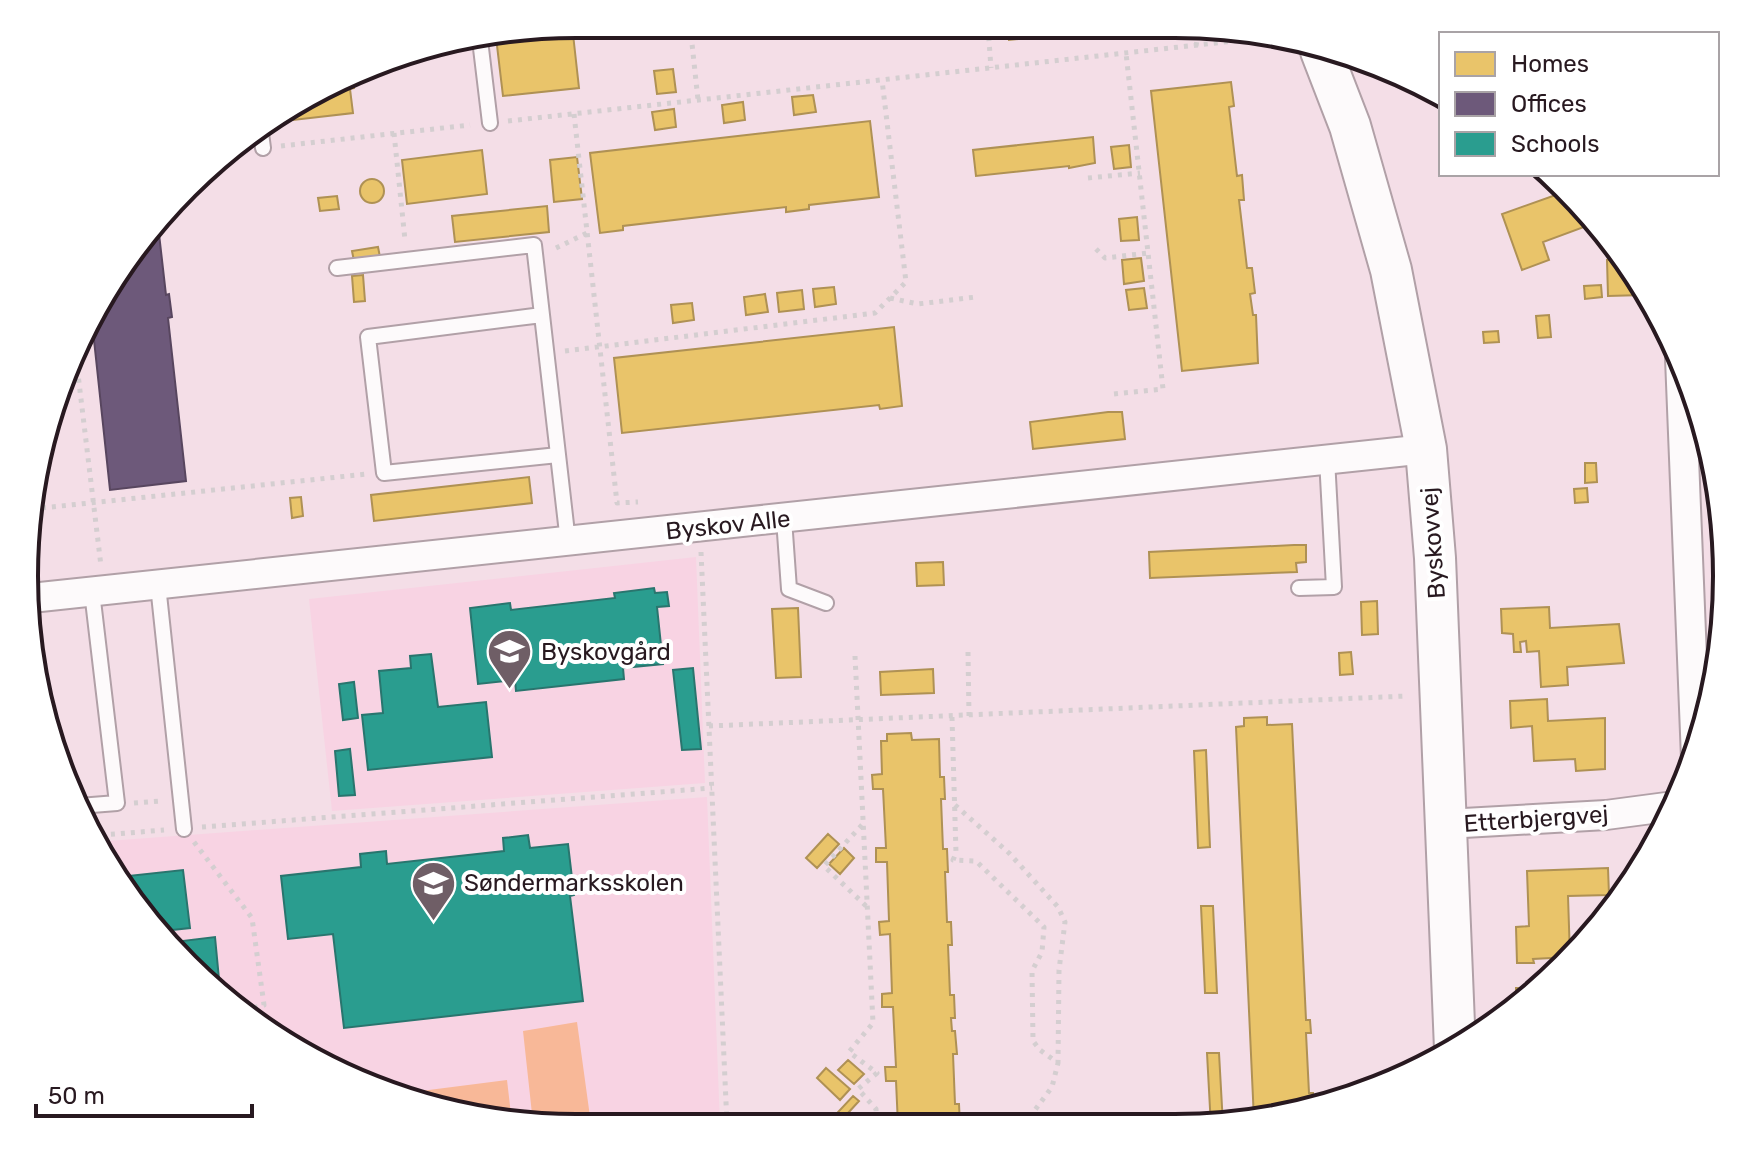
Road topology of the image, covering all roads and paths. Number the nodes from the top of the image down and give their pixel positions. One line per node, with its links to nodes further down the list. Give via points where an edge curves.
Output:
1 (691, 38): 11 (path)
2 (989, 38): 9 (path)
3 (1197, 39): 5 (path)
4 (1232, 42): 5 (path)
5 (1196, 46): 7 (path)
6 (481, 47): 13 (lane)
7 (1126, 53): 9 (path); 17 (path)
8 (1324, 59): 33 (main road, Byskovvej, via 1350,126 1391,270)
9 (991, 68): 10 (path)
10 (882, 80): 11 (path); 26 (path, via 906,282)
11 (698, 100): 12 (path)
12 (574, 114): 13 (path); 19 (path)
13 (490, 123): 14 (path)
14 (394, 133): 16 (path); 23 (path)
15 (262, 139): 16 (lane)
16 (263, 148)
17 (1140, 173): 18 (path); 22 (path)
18 (1088, 178)
19 (587, 233): 21 (path, via 562,247); 28 (path)
20 (1096, 249): 22 (path, via 1105,258)
21 (534, 251): 23 (lane, via 534,245); 27 (lane)
22 (1148, 253): 31 (path, via 1163,389)
23 (407, 259): 24 (lane)
24 (337, 268)
25 (976, 297): 26 (path, via 918,304)
26 (890, 298): 28 (path, via 875,313)
27 (542, 315): 29 (lane); 36 (lane, via 368,337)
28 (599, 346): 29 (path); 37 (path, via 617,503)
29 (546, 353): 34 (lane)
30 (78, 374): 38 (path)
31 (1114, 394)
32 (1693, 431): 51 (street)
33 (1426, 449): 35 (street, Byskov Alle); 50 (main road, Byskovvej)
34 (558, 455): 36 (lane); 42 (lane)
35 (1327, 459): 40 (street, Byskov Alle); 44 (lane, via 1334,587)
36 (384, 473): 38 (path)
37 (649, 502)
38 (92, 503): 39 (path); 45 (path)
39 (43, 508)
40 (784, 519): 41 (street, Byskov Alle); 47 (lane, via 789,589)
41 (700, 528): 42 (street, Byskov Alle); 55 (path)
42 (568, 542): 43 (street, Byskov Alle)
43 (158, 585): 45 (street, Byskov Alle); 57 (lane)
44 (1299, 588)
45 (98, 591): 46 (street, Byskov Alle); 58 (lane)
46 (39, 597)
47 (826, 603)
48 (968, 652): 52 (path)
49 (855, 656): 54 (path)
50 (1441, 694): 52 (path); 63 (main road, Byskovvej)
51 (1696, 712)
52 (969, 716): 53 (path)
53 (952, 717): 54 (path); 60 (path)
54 (858, 720): 55 (path); 62 (path)
55 (709, 726): 56 (path)
56 (712, 788): 64 (path); 70 (path)
57 (181, 800): 58 (path); 64 (lane)
58 (117, 803): 59 (lane)
59 (89, 805)
60 (955, 805): 69 (path, via 1009,853 1058,907 1065,922); 69 (path, via 953,860 976,861 1044,927 1042,952 1032,971 1033,1041)
61 (1661, 808): 63 (street, Etterbjergvej)
62 (862, 824): 66 (path); 66 (path, via 824,866)
63 (1446, 824): 68 (main road, Byskovvej)
64 (184, 829): 65 (path); 67 (path, via 252,918 264,1005)
65 (105, 835)
66 (866, 906): 71 (path, via 873,1023 849,1052 877,1073 858,1089)
67 (255, 1008)
68 (1454, 1035)
69 (1058, 1063): 72 (path, via 1052,1087)
70 (727, 1114)
71 (876, 1114)
72 (1032, 1114)

